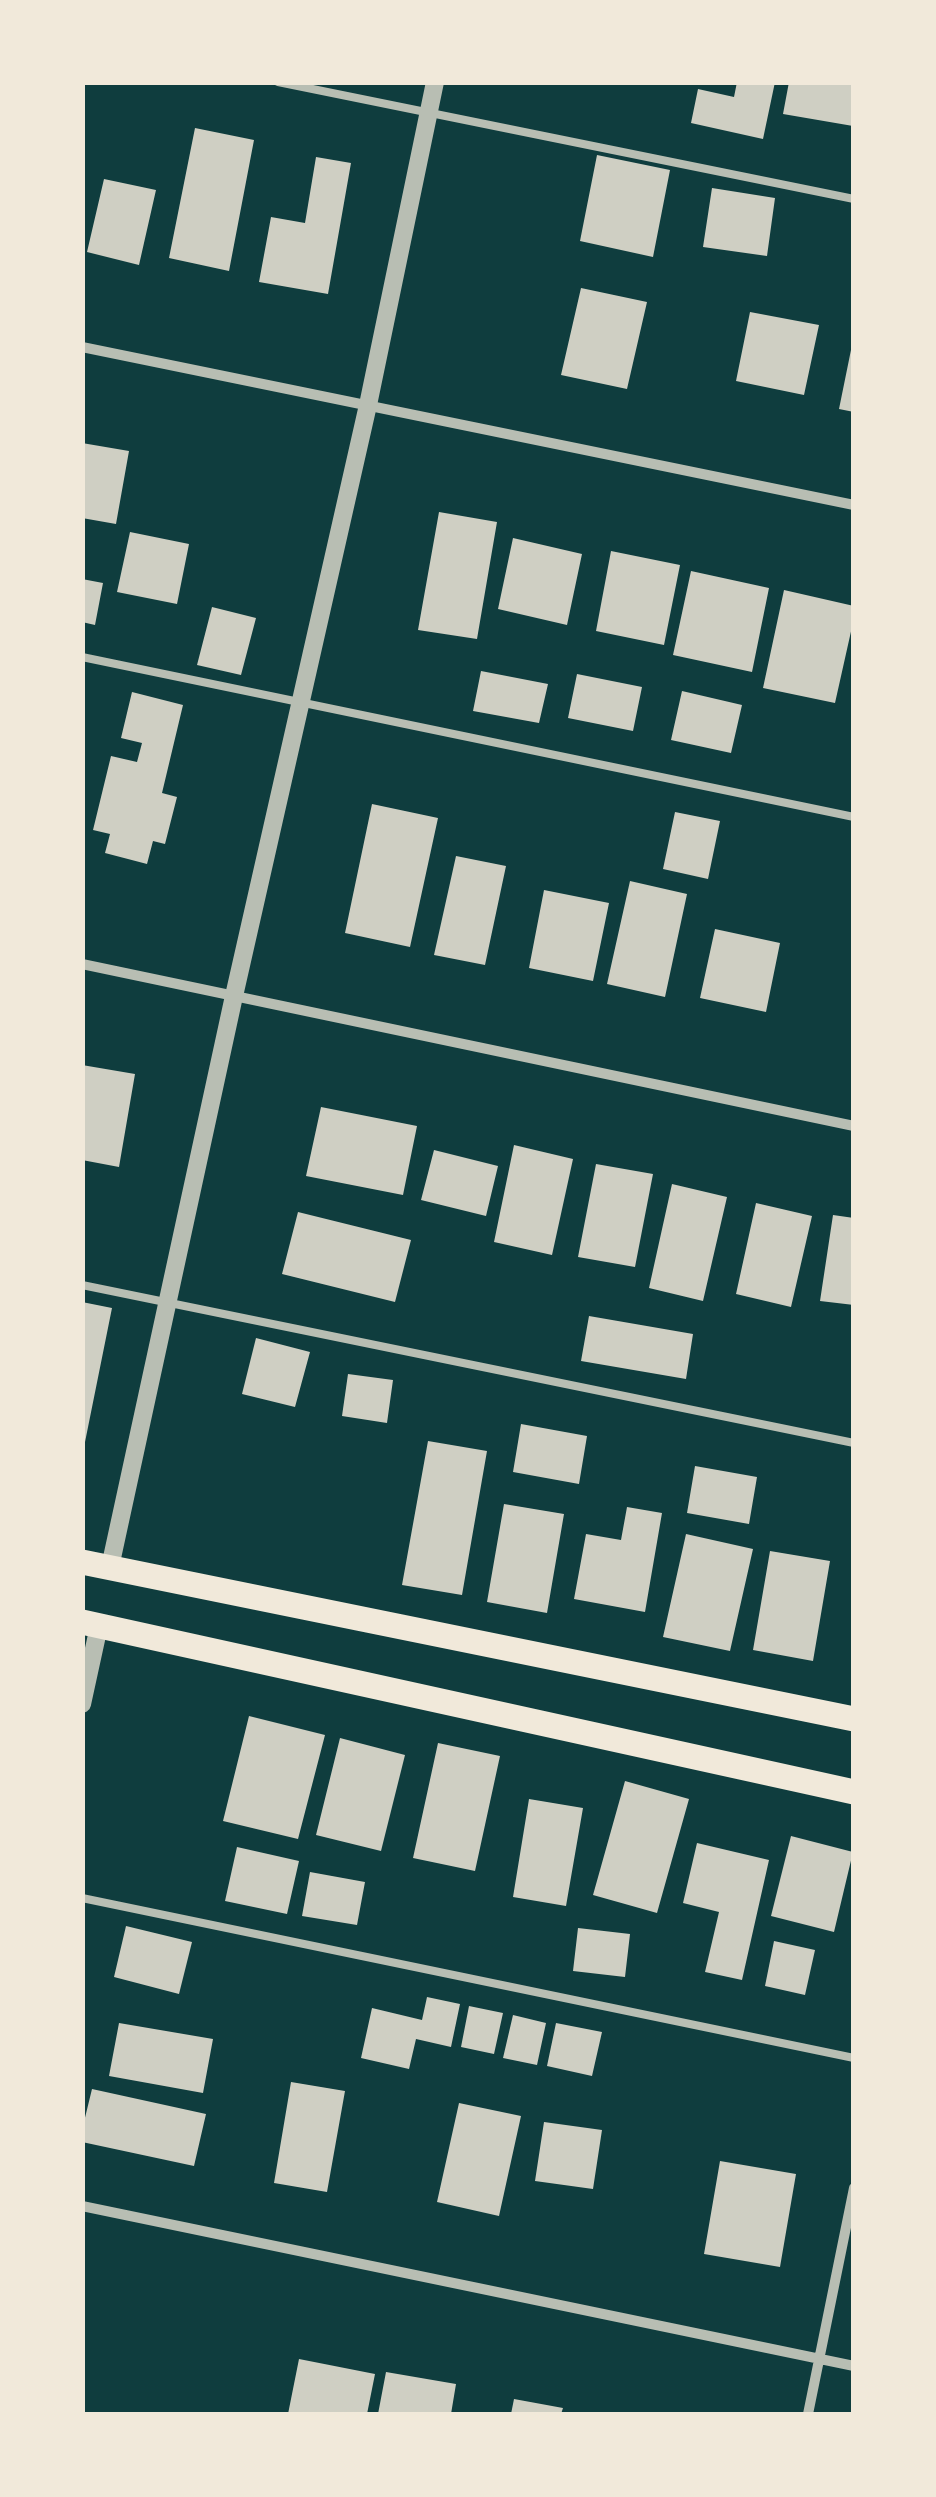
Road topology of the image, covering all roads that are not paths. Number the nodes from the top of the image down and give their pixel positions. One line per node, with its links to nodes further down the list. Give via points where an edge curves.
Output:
1 (278, 82): 3 (lane)
2 (435, 82): 3 (street)
3 (428, 113): 4 (lane); 6 (street)
4 (854, 199)
5 (82, 347): 6 (street)
6 (368, 405): 7 (street); 9 (street)
7 (854, 505)
8 (82, 657): 9 (lane)
9 (300, 704): 10 (lane); 12 (street)
10 (854, 817)
11 (82, 964): 12 (street)
12 (234, 996): 13 (street); 15 (street)
13 (854, 1126)
14 (82, 1285): 15 (lane)
15 (167, 1304): 16 (lane); 18 (street)
16 (854, 1443)
17 (82, 1562): 18 (main road)
18 (110, 1567): 21 (main road)
19 (91, 1624): 20 (street); 22 (main road)
20 (82, 1704)
21 (854, 1719)
22 (854, 1792)
23 (82, 1898): 24 (lane)
24 (854, 2058)
25 (854, 2188): 27 (street)
26 (82, 2206): 27 (street)
27 (819, 2359): 28 (street); 29 (street)
28 (854, 2366)
29 (808, 2414)

